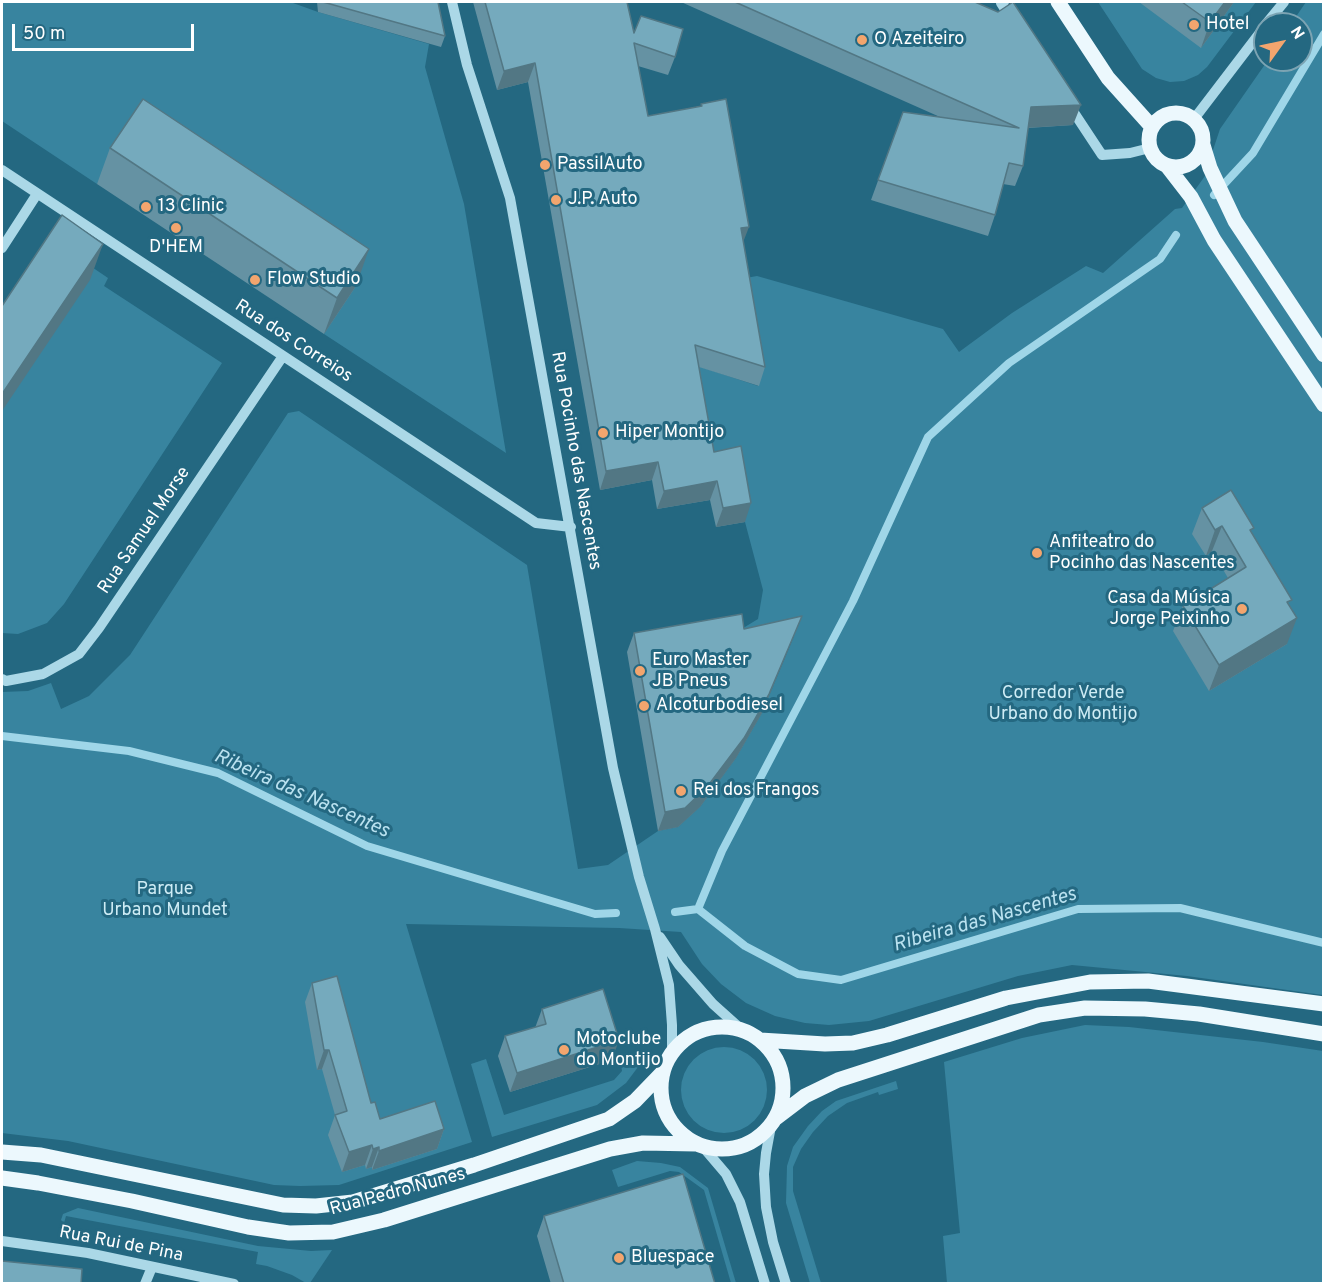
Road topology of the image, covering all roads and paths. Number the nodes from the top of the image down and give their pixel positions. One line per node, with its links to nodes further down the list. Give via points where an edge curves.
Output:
1 (452, 2): 18 (street, Rua Pocinho das Nascentes, via 467,65 510,198)
2 (1004, 2): 4 (street, via 1001,3)
3 (1058, 2): 8 (main road, via 1108,78)
4 (1020, 32)
5 (1253, 42): 7 (street)
6 (1066, 99): 10 (street, via 1102,155)
7 (1194, 119): 8 (main road, via 1176,112 1166,114); 9 (main road, via 1200,126)
8 (1152, 127): 10 (main road)
9 (1203, 145): 11 (main road, via 1200,154 1186,166); 15 (main road, via 1235,221)
10 (1150, 148): 11 (main road, via 1159,162)
11 (1167, 166): 17 (main road, via 1191,197 1214,240)
12 (2, 170): 13 (street, Rua dos Correios)
13 (37, 194): 14 (street); 16 (street, Rua dos Correios)
14 (2, 248)
15 (1323, 355)
16 (283, 356): 18 (street, Rua dos Correios, via 536,523); 19 (street, Rua Samuel Morse, via 79,654 43,674)
17 (1323, 405)
18 (571, 528): 20 (street, Rua Pocinho das Nascentes, via 614,768)
19 (2, 680)
20 (655, 929): 22 (street, Rua Pocinho das Nascentes, via 679,965); 25 (street, Rua Pocinho das Nascentes, via 669,985)
21 (1323, 1004): 24 (main road, via 1148,981 1090,982 1006,998 853,1043)
22 (742, 1030): 24 (main road, Rua Pedro Nunes); 25 (main road, Rua Pedro Nunes, via 703,1030)
23 (1323, 1034): 27 (main road, via 1145,1009 1085,1008 1039,1015 838,1080 805,1096)
24 (760, 1040): 27 (main road, Rua Pedro Nunes, via 772,1052 784,1084)
25 (672, 1053): 26 (main road, Rua Pedro Nunes)
26 (663, 1072): 28 (main road, Rua Pedro Nunes, via 661,1089 670,1122); 29 (main road, Rua Pedro Nunes, via 635,1101 609,1119 353,1202 283,1205 41,1155)
27 (774, 1122): 28 (main road, Rua Pedro Nunes, via 757,1139 741,1147 722,1150); 36 (street, via 765,1153 766,1207)
28 (700, 1145): 30 (main road, Rua Pedro Nunes, via 643,1143 610,1149 384,1220 333,1232 289,1233 248,1227); 35 (street, via 726,1174 740,1202)
29 (2, 1152)
30 (2, 1178)
31 (2, 1241): 32 (street, Rua Rui de Pina)
32 (152, 1267): 33 (street); 34 (street, Rua Rui de Pina)
33 (145, 1284)
34 (234, 1284)
35 (765, 1284)
36 (786, 1284)

